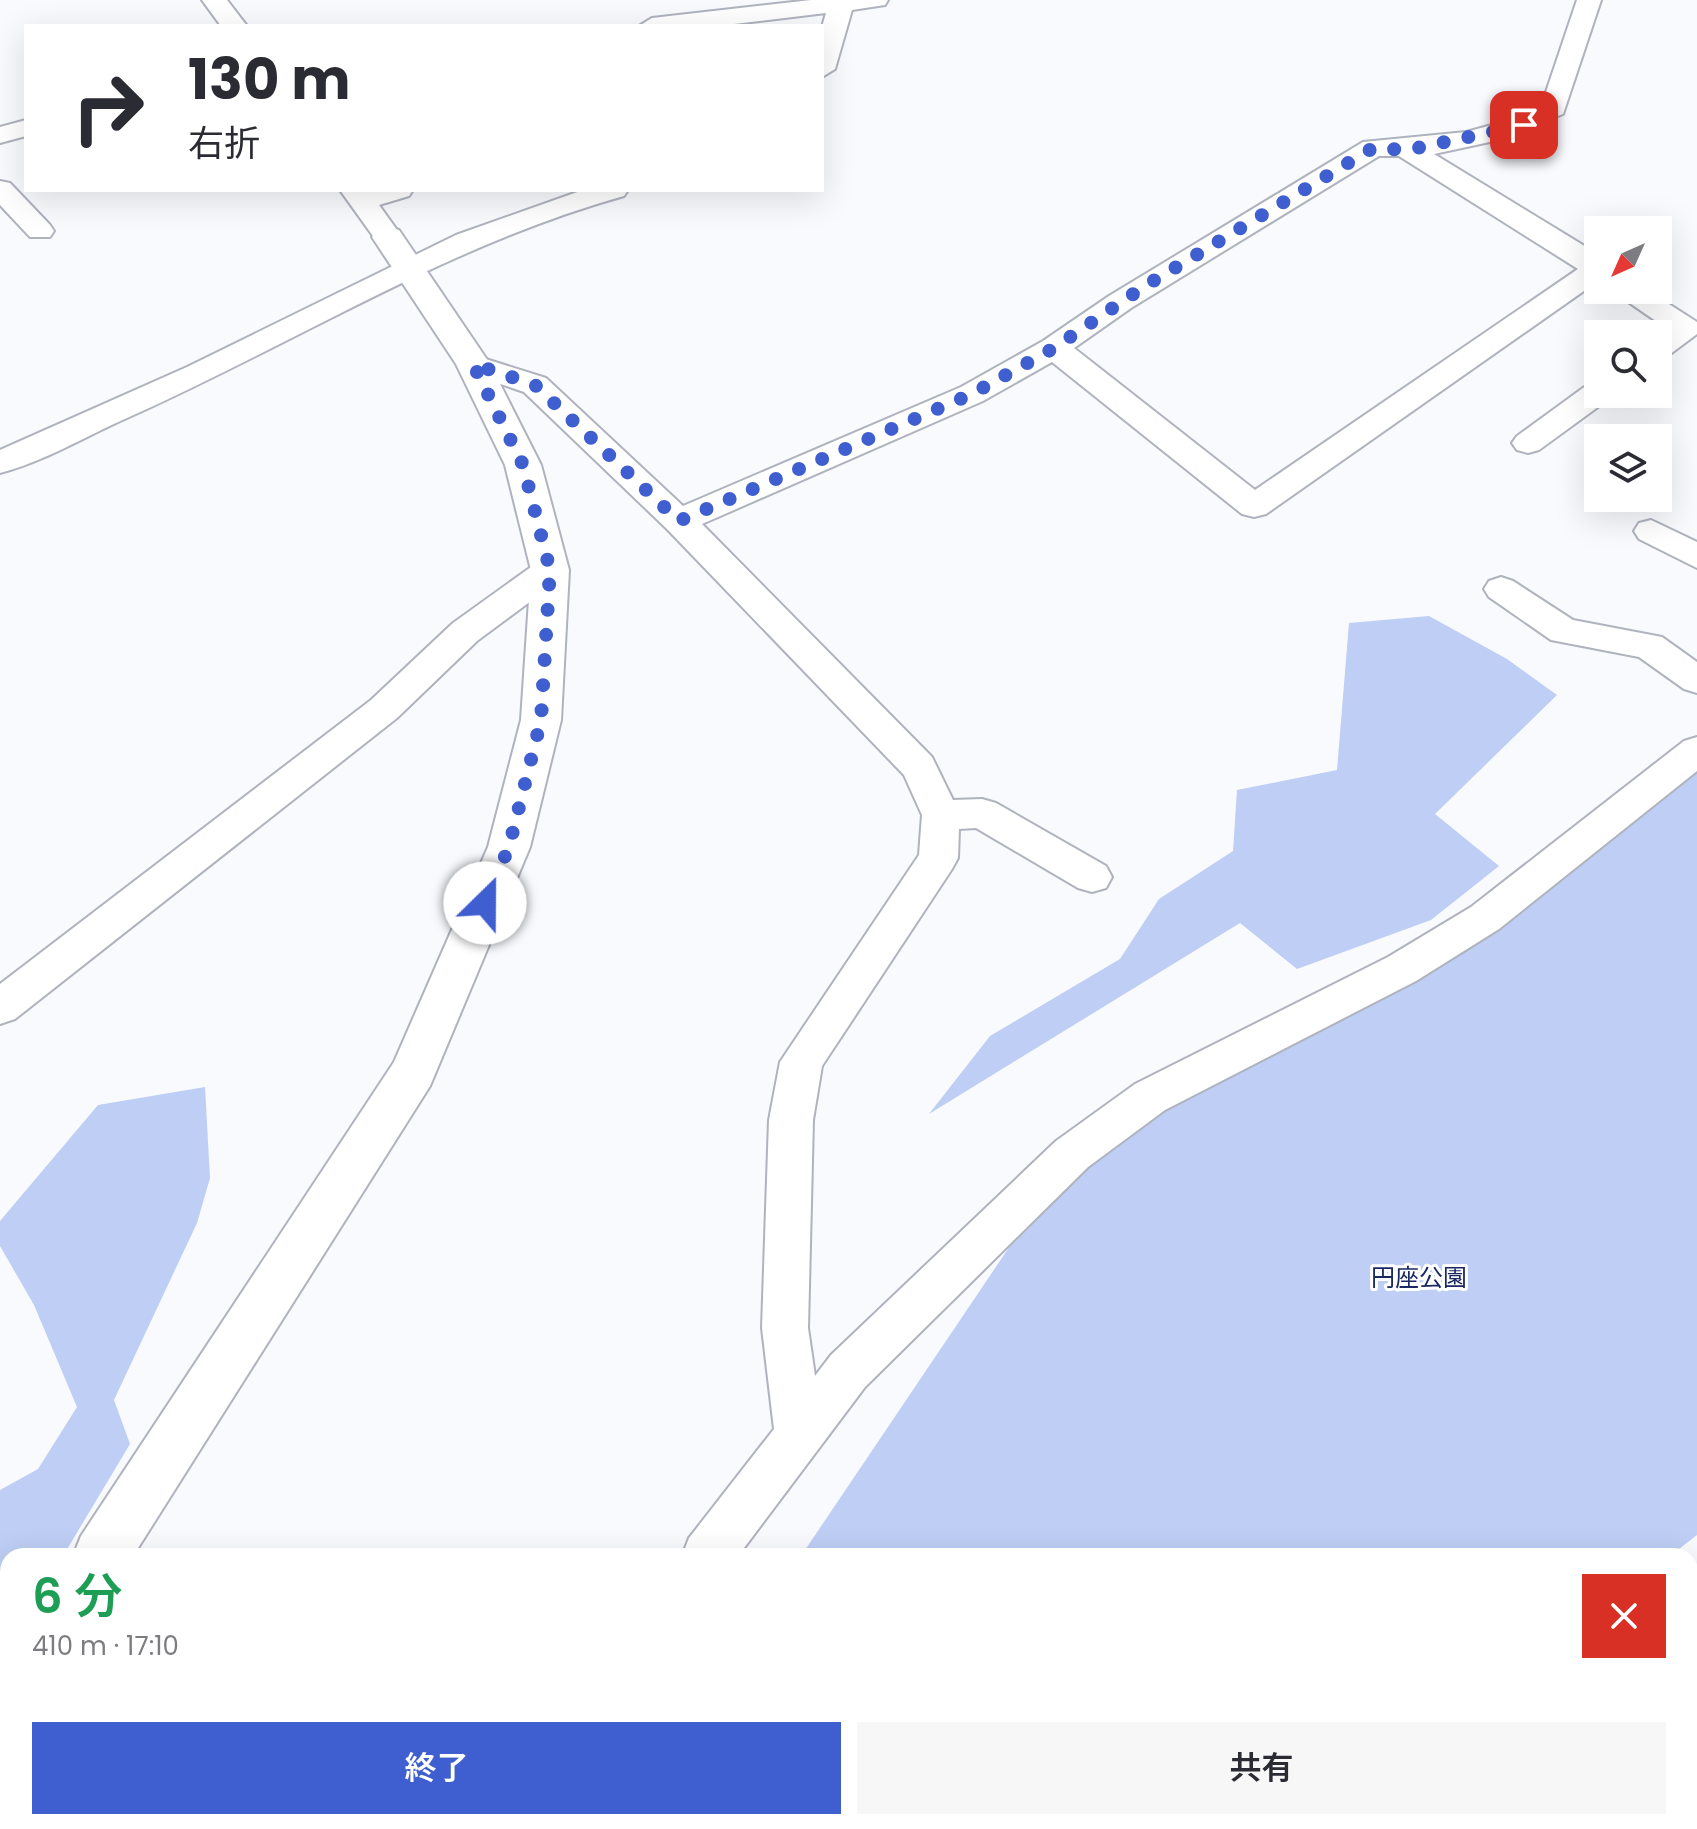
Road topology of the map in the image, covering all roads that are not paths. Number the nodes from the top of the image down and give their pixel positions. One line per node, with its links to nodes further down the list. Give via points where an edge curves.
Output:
1 (214, 0): 5 (street)
2 (876, 0): 4 (street)
3 (1589, 0): 10 (street, via 1554,108 1524,125)
4 (844, 2): 6 (street); 7 (street)
5 (232, 24)
6 (668, 24)
7 (824, 63)
8 (24, 129): 9 (street)
9 (0, 135)
10 (1408, 150): 17 (street); 21 (street, via 1373,148 1145,286)
11 (0, 189): 15 (street)
12 (385, 192): 14 (street)
13 (608, 192): 16 (street)
14 (358, 196): 16 (street)
15 (40, 231)
16 (398, 253): 22 (street); 25 (street, via 206,370)
17 (1584, 259)
18 (1584, 279): 21 (street, via 1254,506)
19 (1648, 304): 20 (street, via 1686,328)
20 (1672, 338)
21 (1054, 348): 26 (street, via 972,394)
22 (473, 364): 26 (street, via 535,385); 29 (street, via 523,465)
23 (1584, 402): 24 (street)
24 (1528, 443)
25 (0, 463)
26 (679, 521): 33 (street, via 919,767)
27 (1651, 531): 28 (street)
28 (1697, 557)
29 (550, 570): 35 (street, via 465,632 384,709); 37 (street, via 541,720 509,847 413,1072)
30 (1501, 589): 31 (street, via 1563,631 1649,646)
31 (1697, 680)
32 (1697, 751): 36 (street, via 1485,918 1402,969 1150,1097 1072,1154 848,1371)
33 (941, 815): 34 (street, via 982,813); 36 (street, via 938,858 801,1062 791,1120 785,1328)
34 (1092, 877)
35 (0, 1007)
36 (799, 1433): 38 (street)
37 (106, 1548)
38 (713, 1548)

